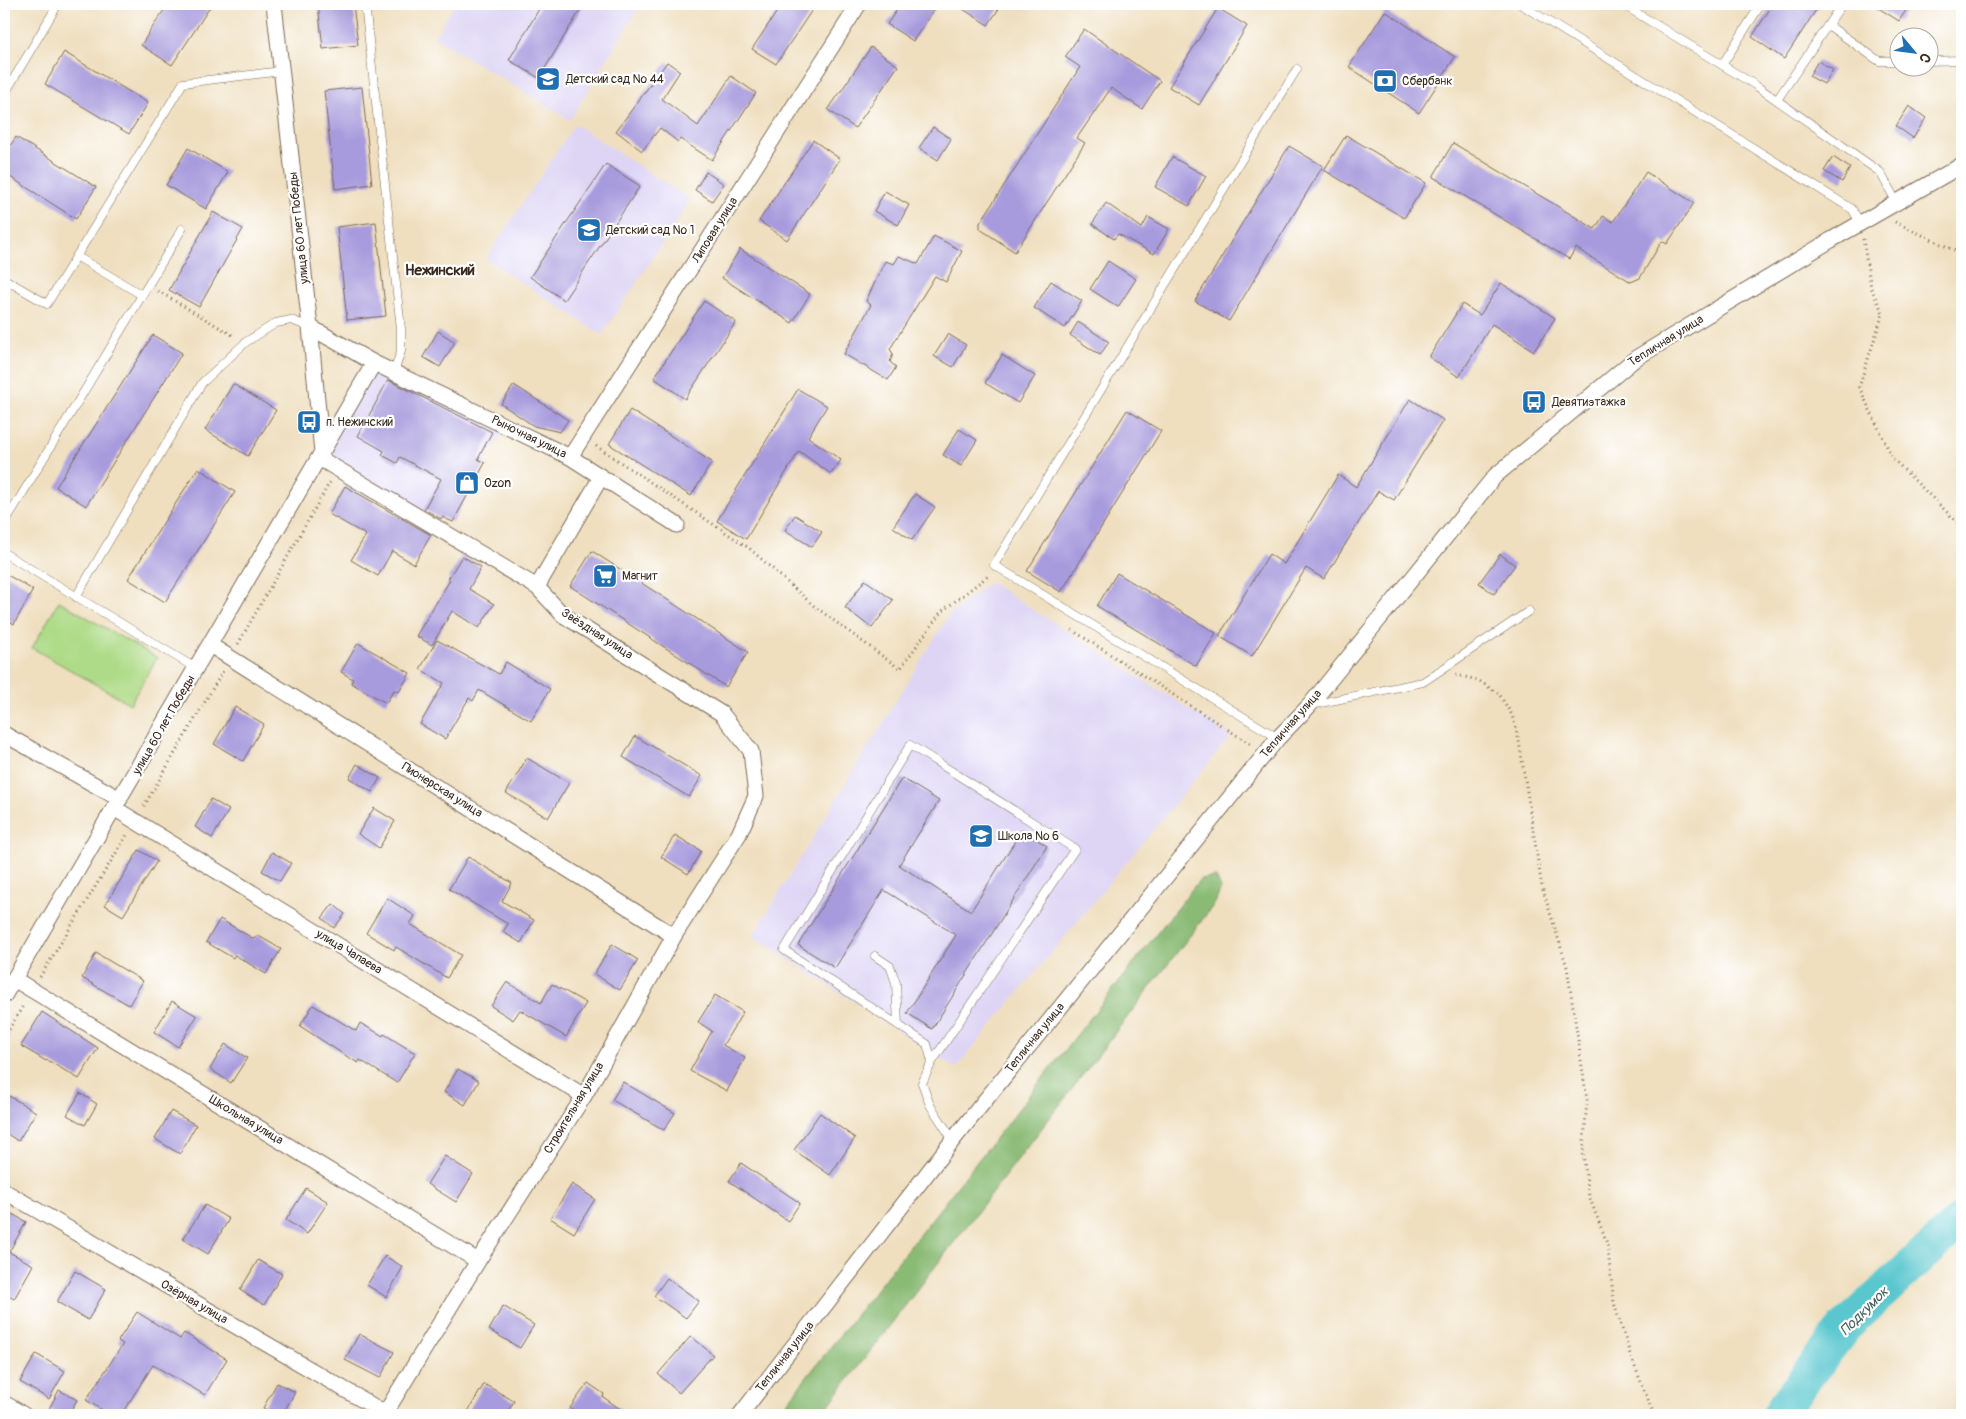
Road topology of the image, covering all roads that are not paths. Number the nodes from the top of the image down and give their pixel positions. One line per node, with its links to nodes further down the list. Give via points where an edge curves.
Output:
1 (58, 4): 16 (lane)
2 (274, 4): 15 (street, улица 60 лет Победы)
3 (365, 4): 27 (lane, via 401,329 401,351)
4 (859, 4): 29 (street, Липовая улица)
5 (1520, 4): 20 (lane, via 1852,209)
6 (1622, 4): 13 (lane)
7 (1760, 4): 13 (lane)
8 (1842, 4): 9 (lane)
9 (1828, 25): 11 (lane, via 1879,61); 17 (lane)
10 (1962, 60): 12 (lane)
11 (1888, 61)
12 (1938, 61)
13 (1722, 65): 17 (lane)
14 (1297, 68): 41 (lane, via 994,565)
15 (282, 71): 22 (lane, via 183,83); 25 (street, улица 60 лет Победы)
16 (4, 94)
17 (1777, 100): 19 (lane, via 1880,172)
18 (1962, 165): 19 (street, Тепличная улица)
19 (1897, 203): 20 (street, Тепличная улица)
20 (1861, 224): 39 (street, Тепличная улица, via 1636,358 1495,476)
21 (182, 229): 24 (lane)
22 (76, 256): 23 (lane, via 47,304); 24 (lane)
23 (6, 280)
24 (142, 295): 31 (lane)
25 (310, 327): 26 (street, Рыночная улица); 28 (street, улица 60 лет Победы); 35 (lane, via 291,320 276,323 246,342 202,383)
26 (374, 362): 27 (street, Рыночная улица); 28 (street, улица 60 лет Победы)
27 (394, 372): 29 (street, Рыночная улица)
28 (320, 455): 34 (street, Звёздная улица, via 337,469); 37 (street, улица 60 лет Победы)
29 (570, 457): 30 (street, Рыночная улица)
30 (602, 477): 32 (street, Рыночная улица); 34 (street)
31 (4, 524)
32 (677, 525)
33 (4, 554): 35 (lane)
34 (537, 587): 42 (street, Звёздная улица, via 563,614 722,714 751,751)
35 (76, 597): 38 (lane)
36 (1530, 611): 39 (lane, via 1423,682)
37 (210, 645): 38 (street, улица 60 лет Победы); 44 (street, Пионерская улица)
38 (197, 669): 43 (street, улица 60 лет Победы)
39 (1309, 706): 41 (street, Тепличная улица)
40 (4, 734): 43 (street, улица Чапаева)
41 (1278, 738): 51 (street, Тепличная улица)
42 (756, 796): 44 (street, Строительная улица, via 739,834)
43 (117, 804): 46 (street, улица 60 лет Победы); 50 (street, улица Чапаева, via 135,821)
44 (674, 936): 50 (street, Строительная улица)
45 (875, 956): 48 (lane, via 890,966 896,983)
46 (14, 979): 47 (street, улица 60 лет Победы); 53 (street, Школьная улица)
47 (4, 996)
48 (898, 1025): 49 (lane, via 926,1044); 49 (lane, via 784,950 910,745 1075,849)
49 (932, 1062): 51 (lane, via 922,1083 930,1106)
50 (584, 1096): 53 (street, Строительная улица)
51 (953, 1140): 57 (street, Тепличная улица)
52 (4, 1191): 55 (street, Озёрная улица)
53 (478, 1261): 55 (street, Строительная улица)
54 (4, 1403): 56 (street)
55 (384, 1414)
56 (24, 1415)
57 (740, 1415)

